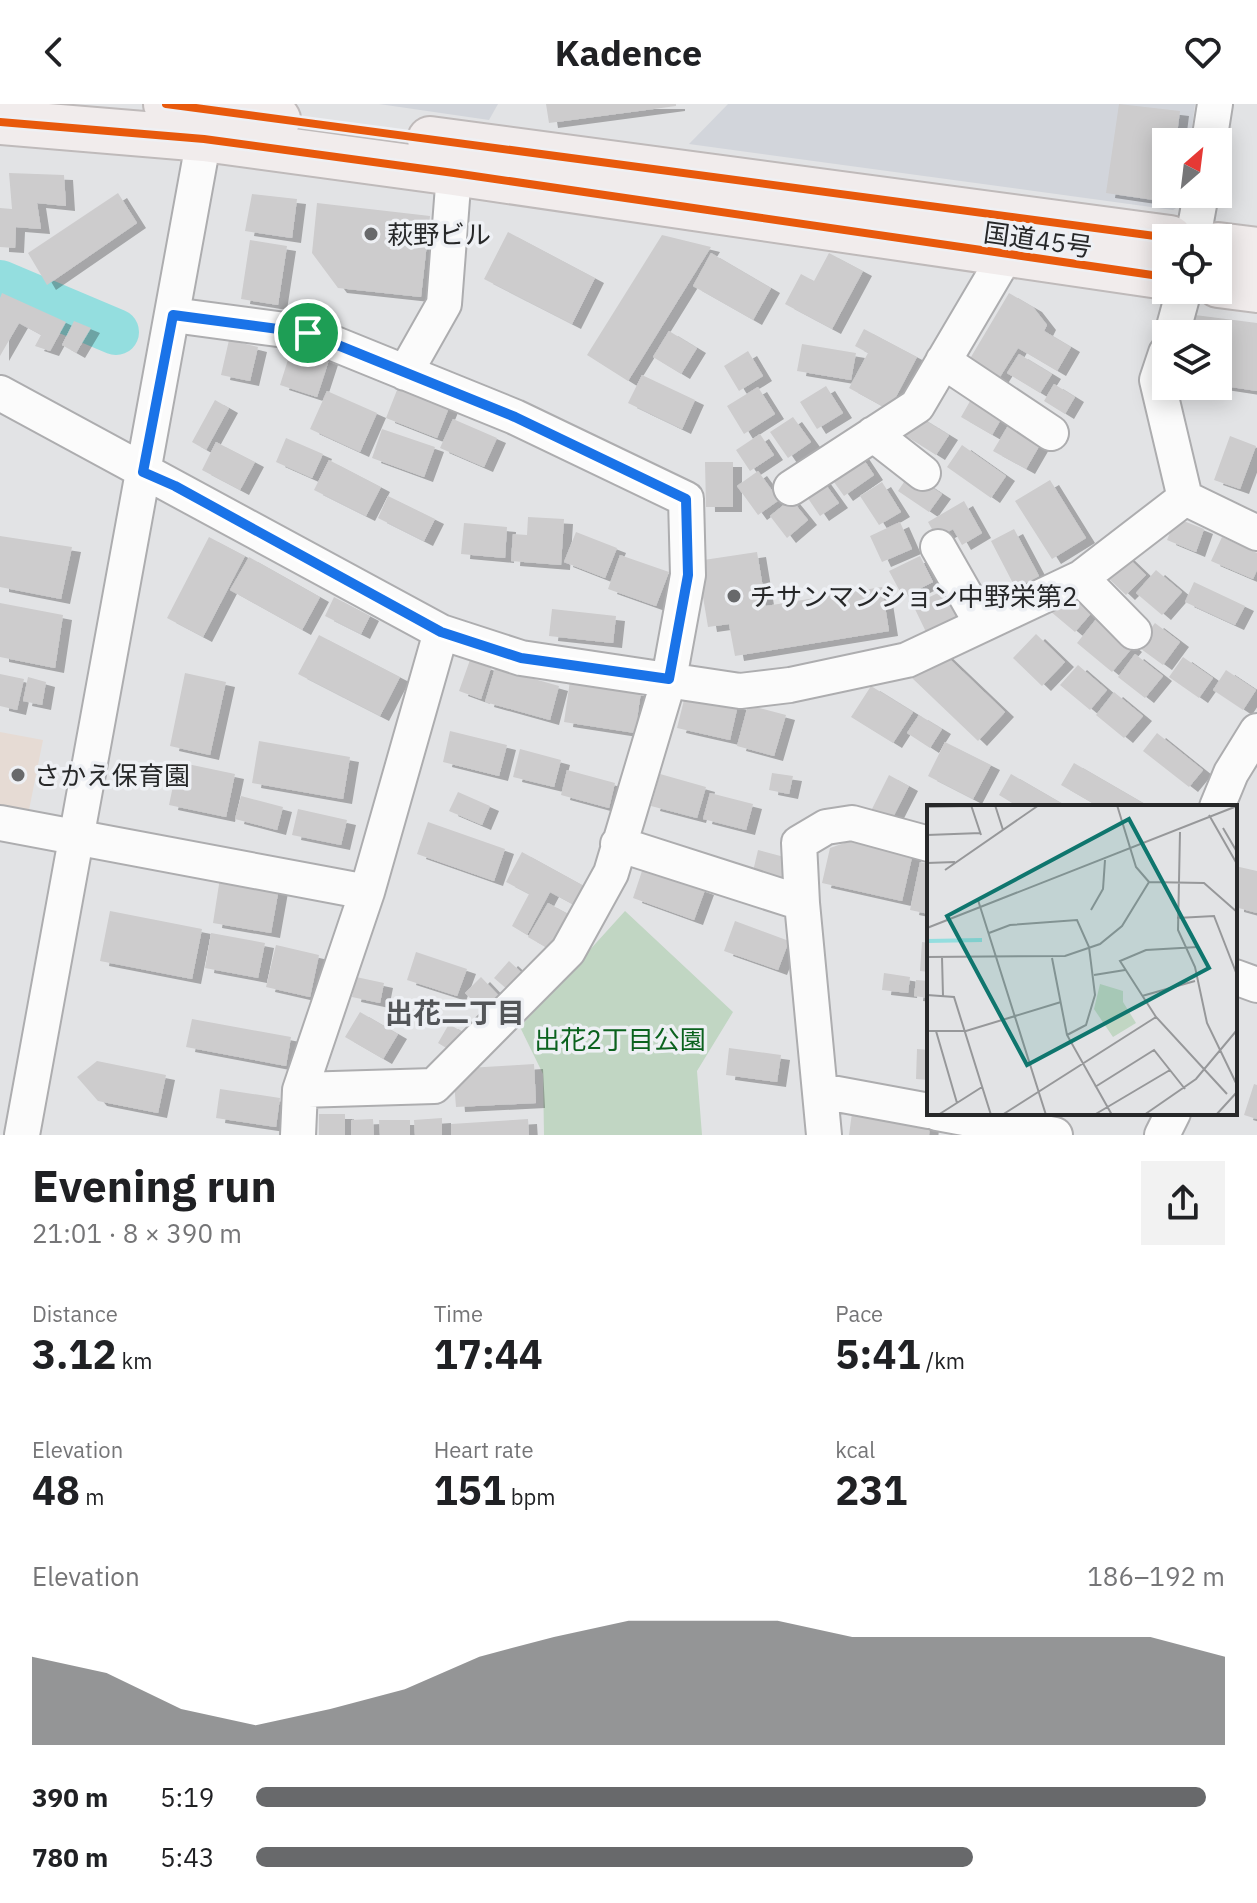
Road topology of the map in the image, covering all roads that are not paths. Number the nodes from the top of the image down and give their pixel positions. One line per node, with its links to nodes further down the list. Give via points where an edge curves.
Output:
1 (166, 104): 3 (highway, 国道45号)
2 (1215, 104): 5 (street)
3 (209, 114): 4 (highway, 国道45号); 6 (highway, 国道45号); 7 (highway, 国道45号); 14 (street)
4 (0, 122)
5 (1211, 128)
6 (454, 173): 10 (highway, 国道45号); 16 (street, via 444,304)
7 (1152, 236)
8 (1232, 247): 9 (highway)
9 (1257, 250)
10 (1006, 255): 11 (highway, 国道45号); 15 (street)
11 (1152, 275)
12 (1232, 287): 13 (highway)
13 (1257, 290)
14 (173, 315): 16 (street, via 308,333); 21 (street)
15 (943, 361): 19 (street); 20 (street, via 917,406)
16 (405, 373): 31 (street, via 515,417 686,499 688,575)
17 (0, 393): 21 (street)
18 (1162, 400): 24 (street)
19 (1051, 433)
20 (873, 434): 22 (street); 23 (street)
21 (143, 472): 29 (street); 36 (street)
22 (923, 473)
23 (791, 488)
24 (1185, 498): 25 (street); 27 (street)
25 (1257, 533)
26 (938, 547): 28 (street)
27 (1081, 578): 28 (street); 30 (street)
28 (982, 624): 31 (street, via 907,660 790,685 740,691)
29 (441, 632): 31 (street, via 521,658); 39 (street)
30 (1134, 632)
31 (669, 679): 38 (street)
32 (1257, 731): 33 (street)
33 (1244, 779): 34 (street)
34 (1219, 805)
35 (0, 823): 36 (street)
36 (77, 837): 39 (street); 48 (street)
37 (927, 843): 40 (street, via 852,823 826,827 799,843)
38 (618, 844): 40 (street); 43 (street, via 611,873 568,951 434,1086)
39 (367, 892): 43 (street)
40 (802, 903): 44 (street)
41 (1237, 978): 42 (street)
42 (1257, 985)
43 (300, 1090): 49 (street)
44 (821, 1091): 45 (street); 50 (street)
45 (927, 1111)
46 (948, 1115): 51 (street)
47 (1172, 1115): 52 (street)
48 (22, 1135)
49 (298, 1135)
50 (824, 1135)
51 (1055, 1135)
52 (1162, 1135)

